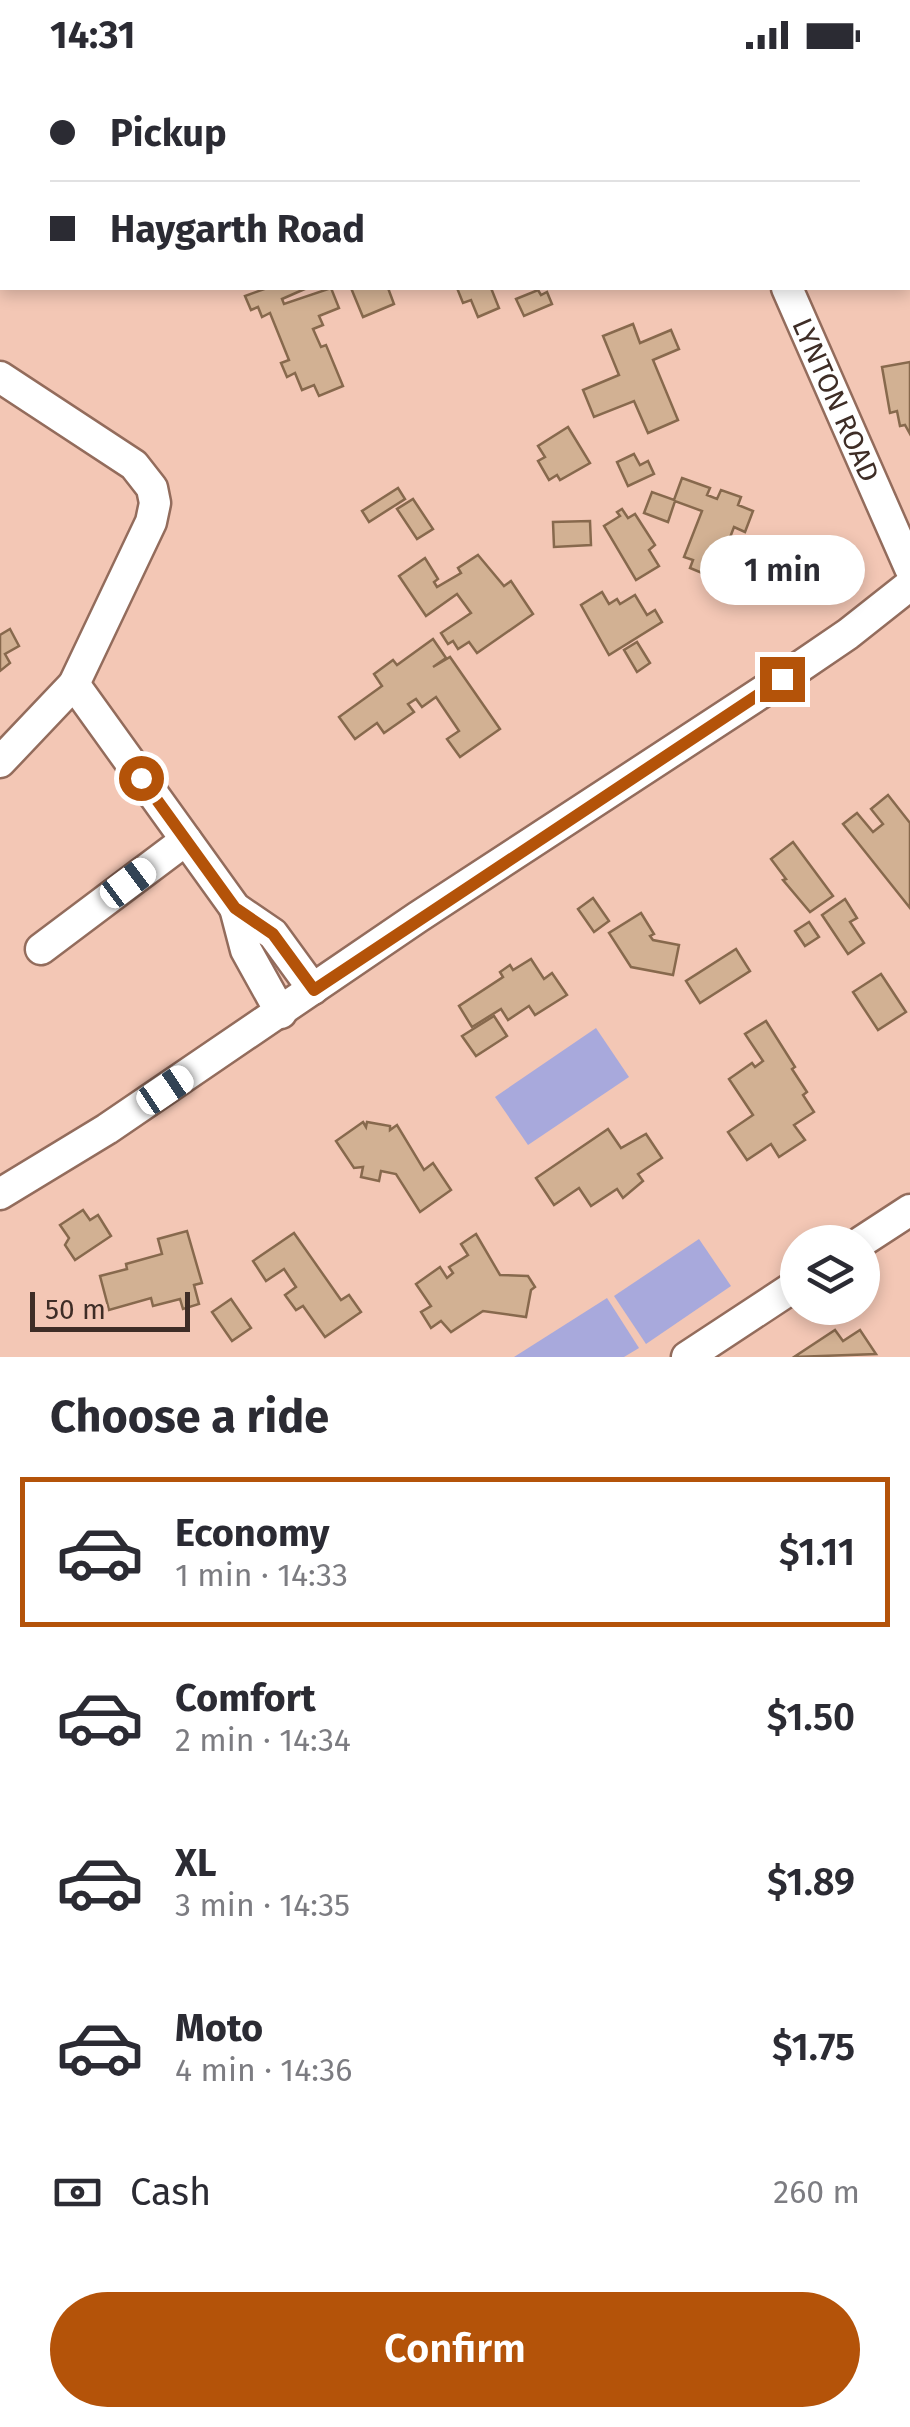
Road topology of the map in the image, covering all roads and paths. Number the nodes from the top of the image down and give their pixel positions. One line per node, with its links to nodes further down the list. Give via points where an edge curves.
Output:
1 (788, 290): 3 (street, LYNTON ROAD)
2 (0, 377): 5 (street, via 134,465 152,488 154,513)
3 (910, 568)
4 (910, 585): 10 (street, via 815,657)
5 (74, 684): 6 (street); 7 (street)
6 (0, 762)
7 (186, 840): 8 (street); 9 (street)
8 (235, 908): 10 (street, via 273,934); 11 (street, via 246,950)
9 (41, 949)
10 (314, 990): 11 (street)
11 (281, 1013): 12 (street)
12 (0, 1194)
13 (910, 1210): 14 (street)
14 (880, 1230)
15 (780, 1296): 16 (street)
16 (687, 1357)

